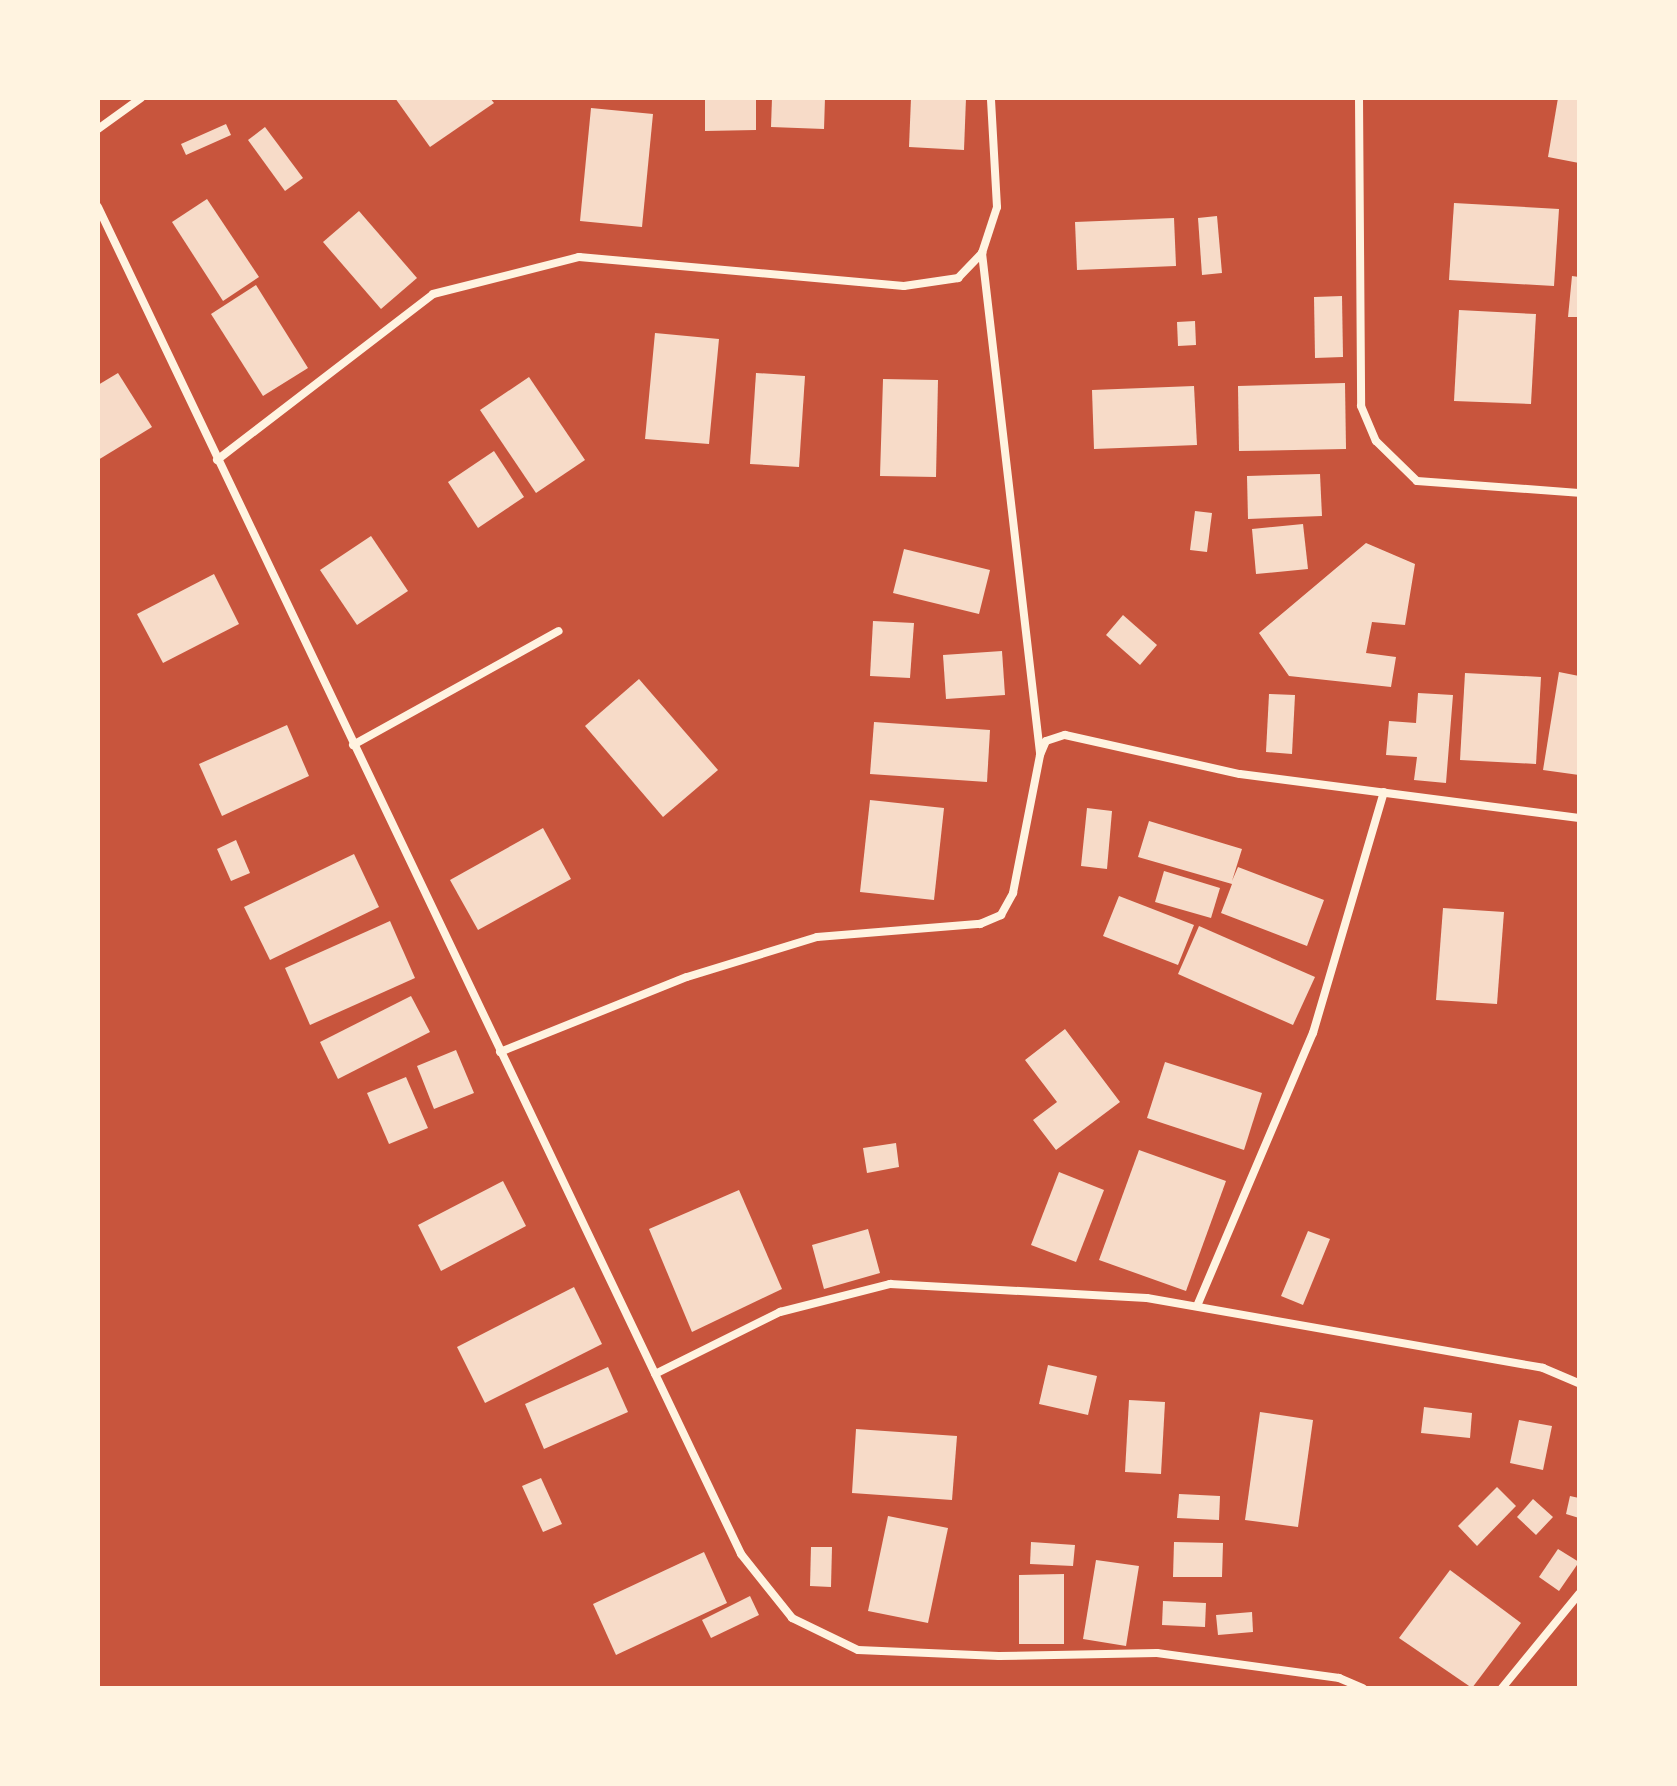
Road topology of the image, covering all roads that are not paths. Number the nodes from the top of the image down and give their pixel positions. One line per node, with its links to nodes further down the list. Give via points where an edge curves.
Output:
1 (141, 98): 4 (street)
2 (991, 98): 6 (street, via 997,207)
3 (1359, 98): 8 (street, via 1361,406 1376,441 1417,481)
4 (98, 129)
5 (98, 207): 7 (street)
6 (982, 253): 7 (street, via 958,278 904,286 579,257 433,294); 11 (street)
7 (217, 460): 10 (street)
8 (1579, 493)
9 (559, 631): 10 (street)
10 (353, 745): 14 (street)
11 (1040, 755): 12 (street, via 1046,741 1065,735 1240,774); 14 (street, via 1013,893 1001,915 980,924 817,937 687,977)
12 (1384, 792): 13 (street); 15 (street, via 1313,1033)
13 (1579, 818)
14 (500, 1052): 16 (street)
15 (1197, 1306): 16 (street, via 1147,1298 890,1284 780,1312); 17 (street, via 1543,1368)
16 (655, 1374): 19 (street, via 741,1554 792,1618 858,1650 999,1656 1157,1653 1339,1678)
17 (1579, 1383)
18 (1579, 1594): 20 (street)
19 (1363, 1688)
20 (1502, 1688)

